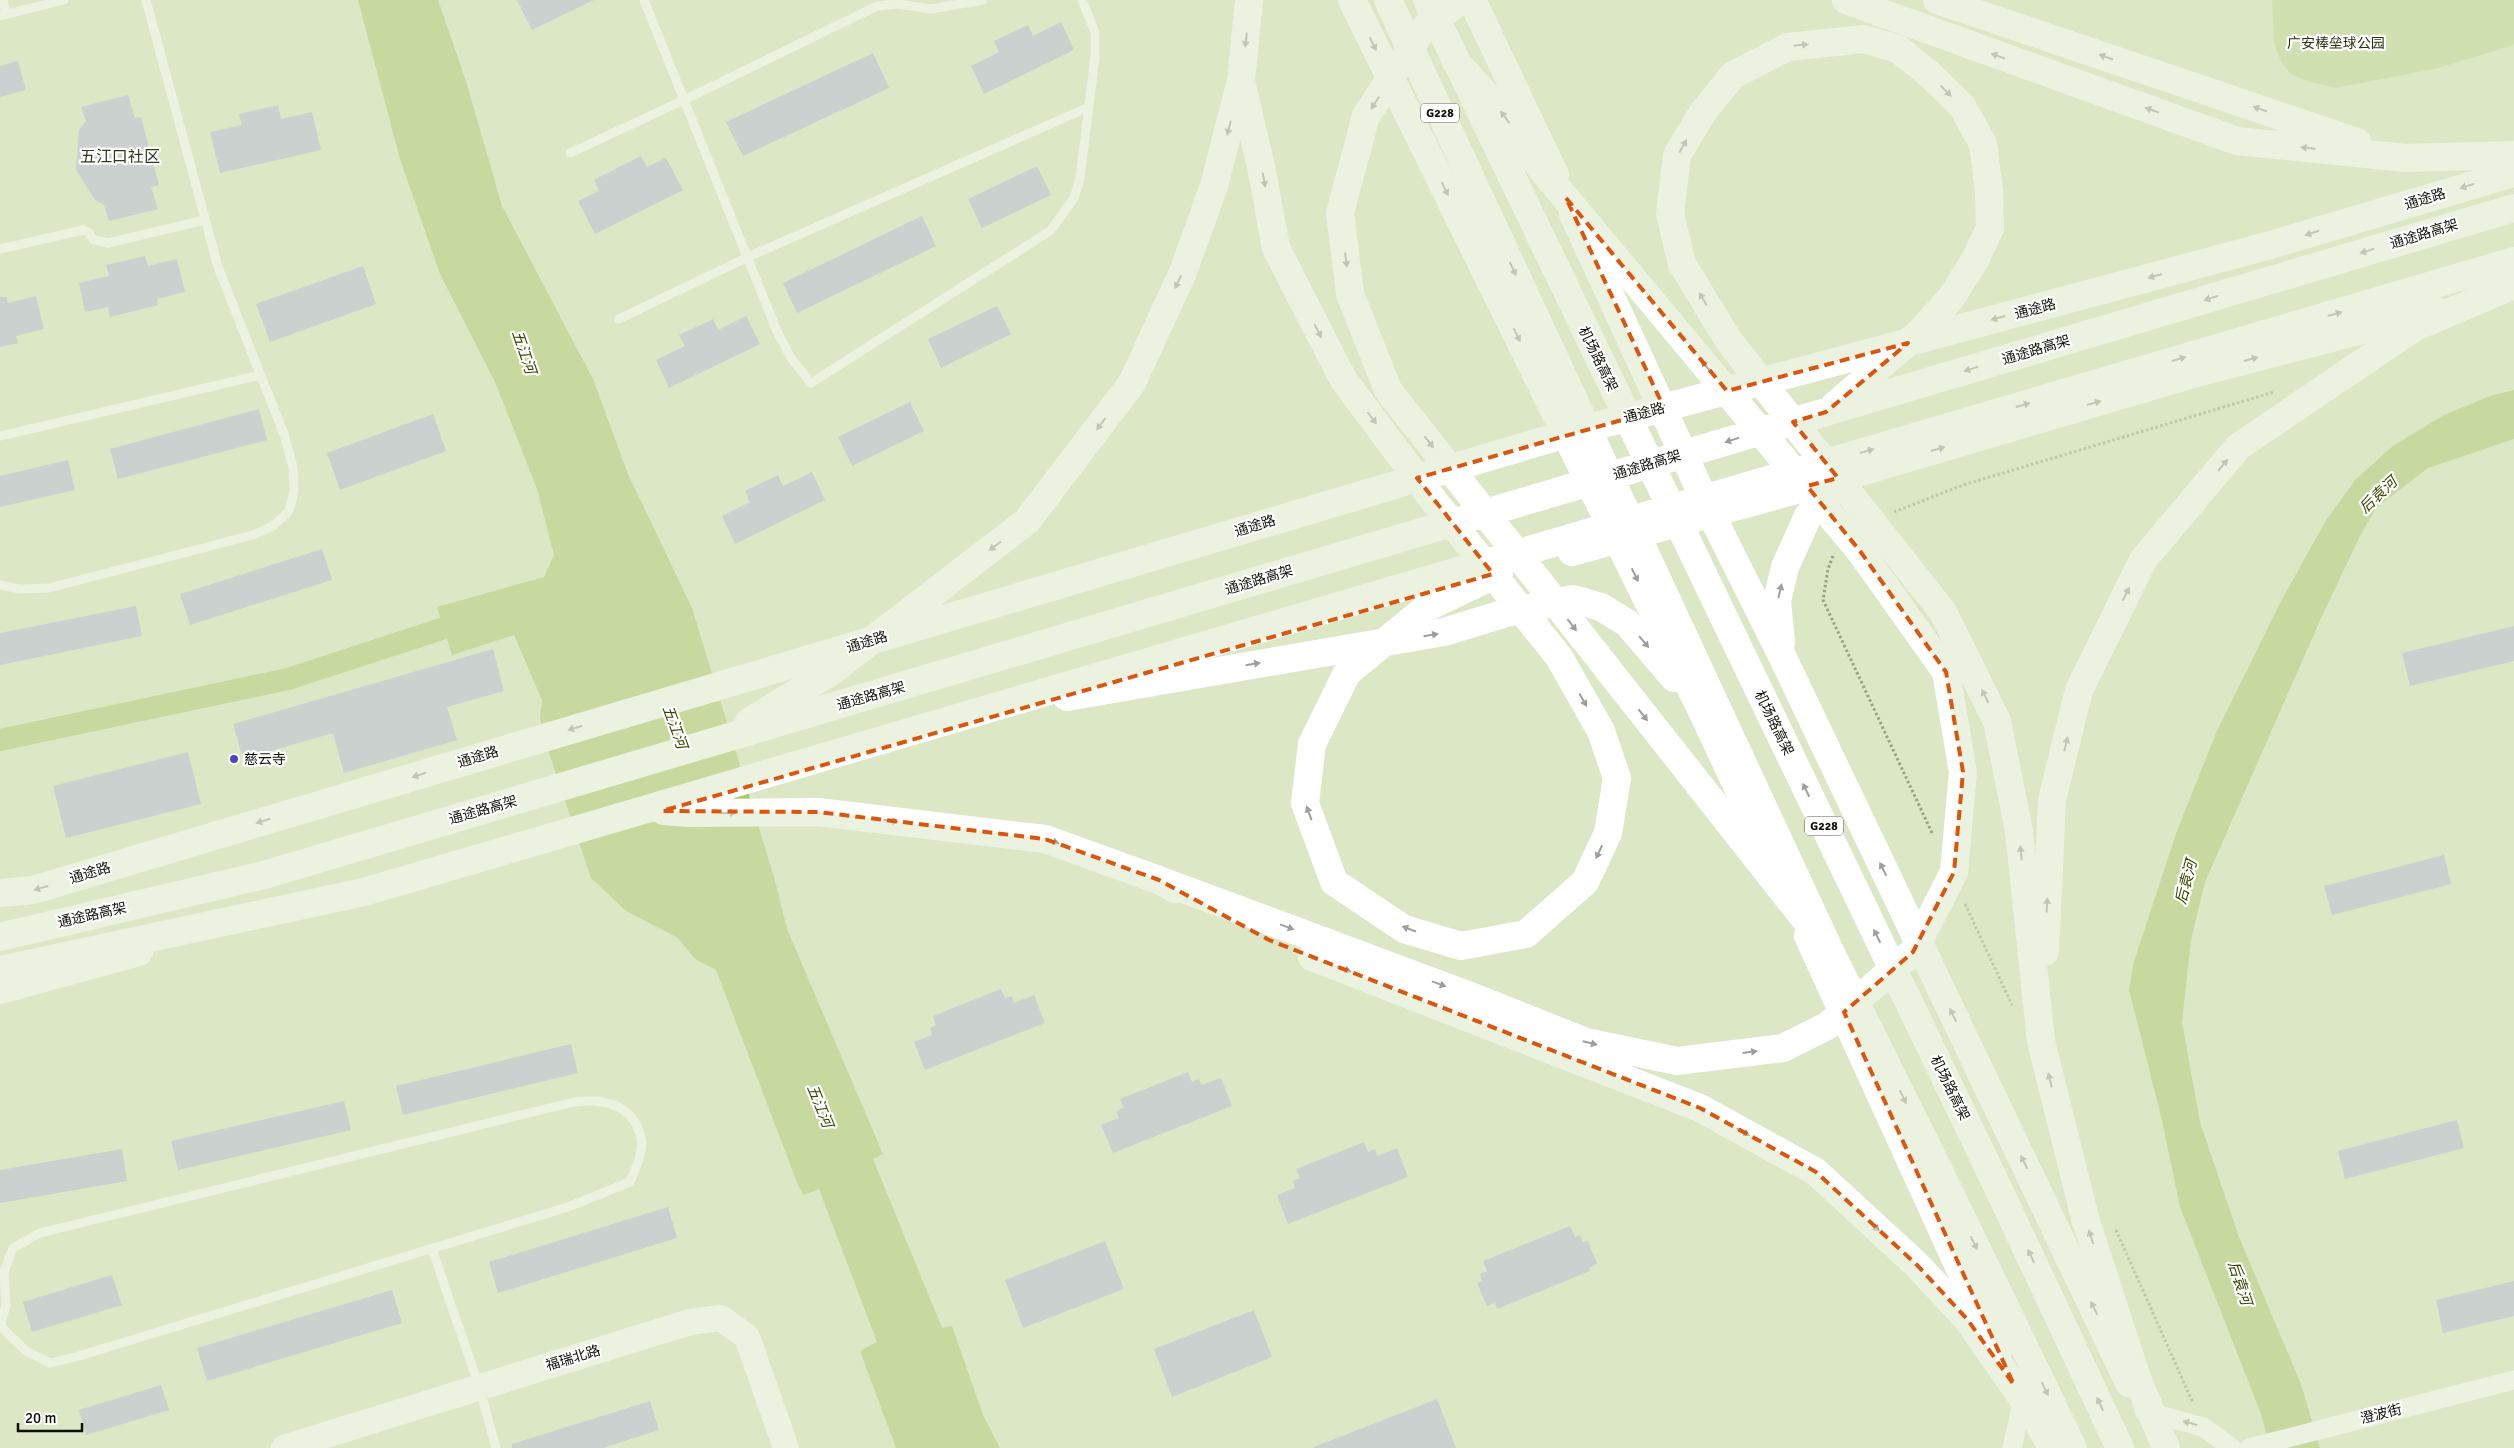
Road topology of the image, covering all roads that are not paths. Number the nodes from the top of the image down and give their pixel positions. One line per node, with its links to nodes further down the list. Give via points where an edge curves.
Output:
1 (3, 0): 15 (lane)
2 (64, 0): 15 (lane)
3 (146, 0): 25 (lane)
4 (644, 0): 18 (lane)
5 (983, 0): 18 (lane, via 931,9 898,4 877,6)
6 (1082, 0): 19 (lane, via 1094,32 1095,57)
7 (1249, 0): 17 (main road, one-way to 17)
8 (1352, 0): 35 (main road, one-way to 35)
9 (1388, 0): 50 (main road, G228, one-way to 50)
10 (1427, 0): 16 (main road, 机场路高架 / G228)
11 (1461, 0): 50 (main road, one-way to 50, via 1422,30 1366,116 1340,214 1350,294 1388,390)
12 (1472, 0): 33 (main road)
13 (1846, 0): 22 (main road, one-way to 13, via 2237,141)
14 (1937, 0): 22 (main road, one-way to 14)
15 (3, 15)
16 (1456, 62): 47 (main road, one-way to 16, via 1586,1042 1677,1061 1783,1048 1827,1026 1913,952 1954,872 1963,772 1946,672 1860,551 1543,171 1497,107); 67 (main road, 机场路高架 / G228, one-way to 16, via 1987,1164)
17 (1241, 81): 39 (main road, one-way to 39, via 1276,248 1343,379 1434,501 1494,575 1559,657 1601,731 1617,778 1608,833 1585,882 1526,934 1461,946 1404,929 1334,882 1305,803 1312,744 1347,673 1426,608 1452,596 1494,575); 45 (main road, one-way to 45, via 1214,186 1183,272 1132,383 1027,521 832,670)
18 (684, 100): 20 (lane); 27 (lane)
19 (1088, 107): 27 (lane); 27 (lane, via 1078,185 1074,198 1050,231 811,383 791,358 776,329)
20 (570, 153)
21 (2514, 155): 22 (main road)
22 (2406, 158)
23 (2514, 172): 33 (main road, 通途路, one-way to 33, via 2267,246)
24 (2514, 208): 34 (main road, 通途路高架, one-way to 34)
25 (205, 220): 26 (lane, via 108,243 94,240 83,230); 32 (lane, via 218,267)
26 (0, 249)
27 (748, 257): 31 (lane)
28 (2514, 261): 39 (main road, one-way to 28)
29 (2514, 285): 53 (main road, one-way to 29, via 2052,800 2079,690 2143,560 2238,447 2415,327)
30 (2514, 291): 37 (main road, one-way to 30, via 2193,374)
31 (619, 319)
32 (261, 375): 36 (lane); 41 (lane, via 293,467 294,491 289,511 273,526 253,535 49,588 20,589)
33 (1664, 408): 35 (main road, 通途路); 38 (main road)
34 (1826, 412): 45 (main road, 通途路高架, one-way to 45); 53 (main road, one-way to 34, via 2019,831 1997,722 1943,612 1729,341 1682,264 1670,214 1677,155 1703,112 1733,75 1788,46 1864,39 1898,49 1962,106 1983,144 1990,228 1951,298 1920,332)
35 (1566, 434): 40 (main road); 48 (main road, 通途路, one-way to 48, via 33,890)
36 (0, 436)
37 (1847, 476): 38 (main road); 42 (main road, one-way to 37, via 1778,601 1786,567 1808,516)
38 (1710, 512): 40 (main road); 42 (main road)
39 (1571, 538): 46 (main road)
40 (1617, 539): 43 (main road); 44 (main road, one-way to 44)
41 (0, 585)
42 (1782, 656): 59 (main road, one-way to 42)
43 (1067, 697): 44 (main road, one-way to 44, via 1444,632 1523,609 1573,599 1601,607 1627,623); 46 (main road)
44 (1701, 710): 58 (main road, via 1827,976)
45 (720, 740): 49 (main road, 通途路高架, via 264,875)
46 (655, 811): 47 (main road, one-way to 47, via 818,812 1045,839); 51 (main road, via 364,892); 52 (main road)
47 (1159, 880): 65 (main road, one-way to 65, via 1269,940 1700,1108 1816,1172 1917,1265 1967,1319 2034,1413)
48 (0, 893)
49 (0, 937)
50 (1829, 949): 66 (main road, G228, one-way to 66)
51 (0, 970)
52 (0, 990)
53 (2041, 1041): 69 (main road, one-way to 53, via 2137,1378 2085,1218)
54 (432, 1249): 55 (lane, via 50,1363 26,1351); 55 (lane, via 568,1207 630,1182 642,1138 632,1118 616,1105 594,1099 574,1102 40,1233 13,1248 4,1272 6,1305); 57 (lane)
55 (1, 1327)
56 (2514, 1380): 71 (street, 澄波街)
57 (479, 1386): 60 (street, 福瑞北路); 61 (lane); 62 (street, 福瑞北路, via 690,1322 721,1318 747,1337)
58 (2022, 1403): 63 (street); 64 (main road)
59 (2143, 1411): 68 (main road); 70 (street, one-way to 59, via 2203,1427)
60 (284, 1448)
61 (496, 1448)
62 (786, 1448)
63 (2012, 1448)
64 (2042, 1448)
65 (2052, 1448)
66 (2073, 1448)
67 (2120, 1448)
68 (2158, 1448)
69 (2166, 1448)
70 (2232, 1448)
71 (2249, 1448)

